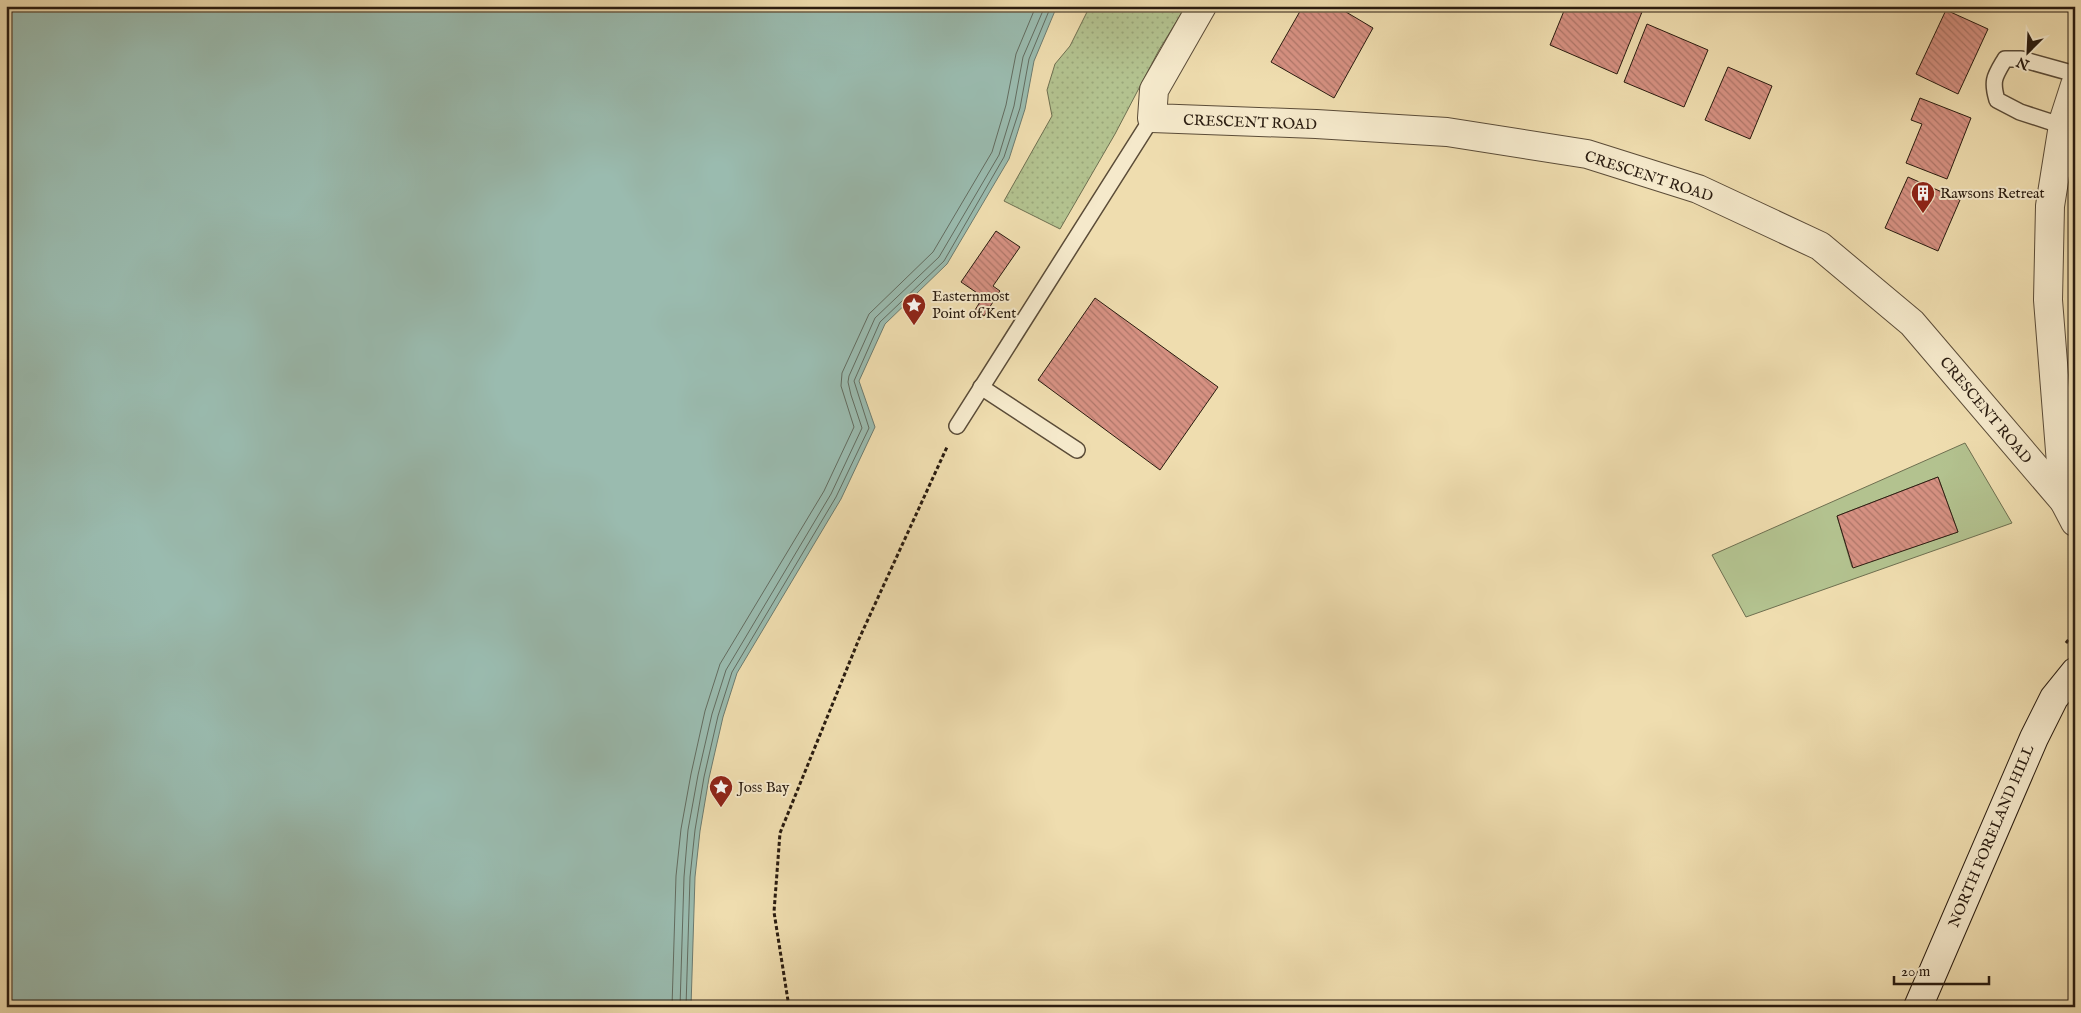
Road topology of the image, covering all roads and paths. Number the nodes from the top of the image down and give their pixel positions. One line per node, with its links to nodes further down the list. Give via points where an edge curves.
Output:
1 (1202, 6): 4 (street, via 1154,90)
2 (2075, 74): 5 (lane, via 2021,59 2005,59 1994,77 1997,100 2020,112)
3 (2075, 85): 5 (street)
4 (1152, 118): 6 (lane); 9 (street, CRESCENT ROAD, via 1447,132 1586,154 1698,189 1820,246 1912,323)
5 (2063, 126): 9 (street, via 2050,206 2048,300)
6 (981, 387): 7 (lane); 8 (lane)
7 (957, 426): 11 (path, via 859,638 780,833 774,912)
8 (1077, 450)
9 (2069, 512)
10 (2075, 672): 12 (street, NORTH FORELAND HILL, via 2054,698 2034,738)
11 (789, 1007)
12 (1918, 1007)

